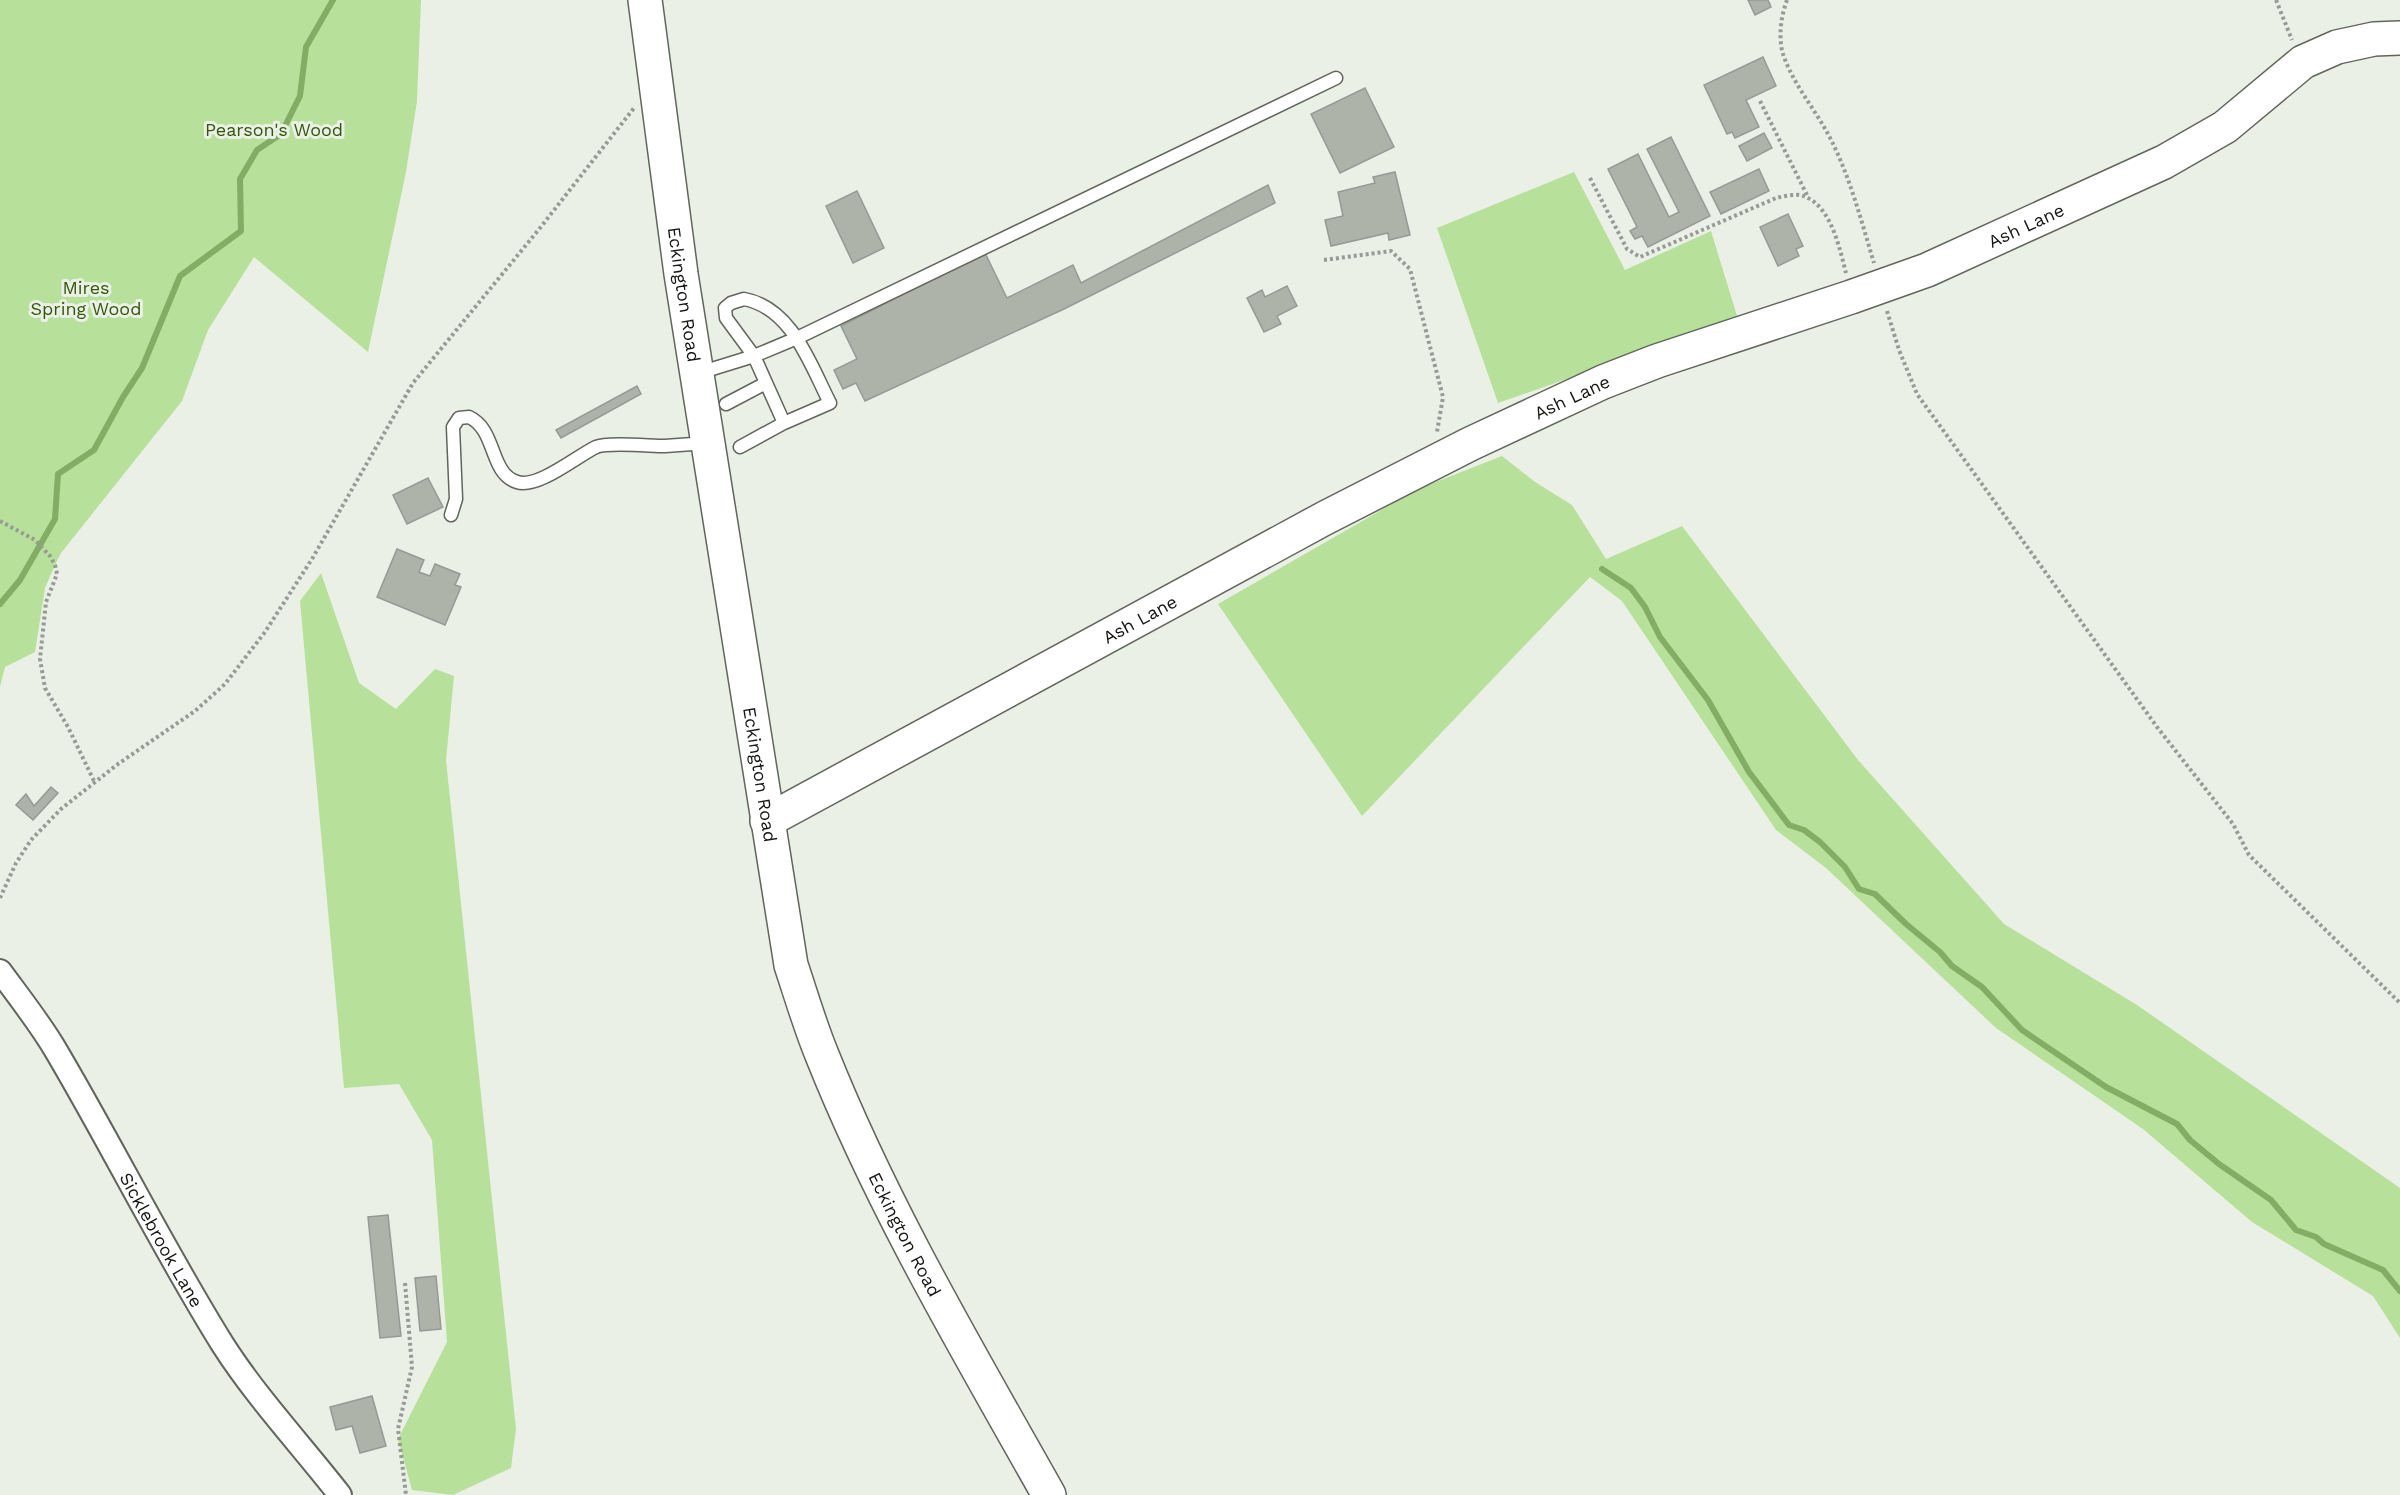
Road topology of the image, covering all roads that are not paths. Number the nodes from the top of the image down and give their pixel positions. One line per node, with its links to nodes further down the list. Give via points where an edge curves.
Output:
1 (645, 0): 6 (street, Eckington Road)
2 (2400, 38): 13 (street, Ash Lane, via 2337,47 2303,62 2226,127 2164,162 1927,270 1603,382 1432,463)
3 (1336, 78): 4 (lane)
4 (797, 338): 5 (lane); 5 (lane, via 769,309 756,302 744,299 731,303 725,308 726,318); 9 (lane, via 830,403)
5 (754, 356): 6 (lane); 7 (lane)
6 (698, 374): 10 (street, Eckington Road)
7 (766, 383): 8 (lane); 9 (lane)
8 (726, 404)
9 (784, 423): 11 (lane)
10 (708, 442): 12 (lane, via 599,446 527,483 512,479 498,464 485,429 469,417 459,418 453,427 456,499); 13 (street, Eckington Road)
11 (740, 447)
12 (451, 515)
13 (766, 821): 16 (street, Eckington Road, via 791,964 821,1054 921,1267)
14 (0, 971): 15 (street, Sicklebrook Lane, via 55,1048 248,1383)
15 (340, 1495)
16 (1049, 1495)

